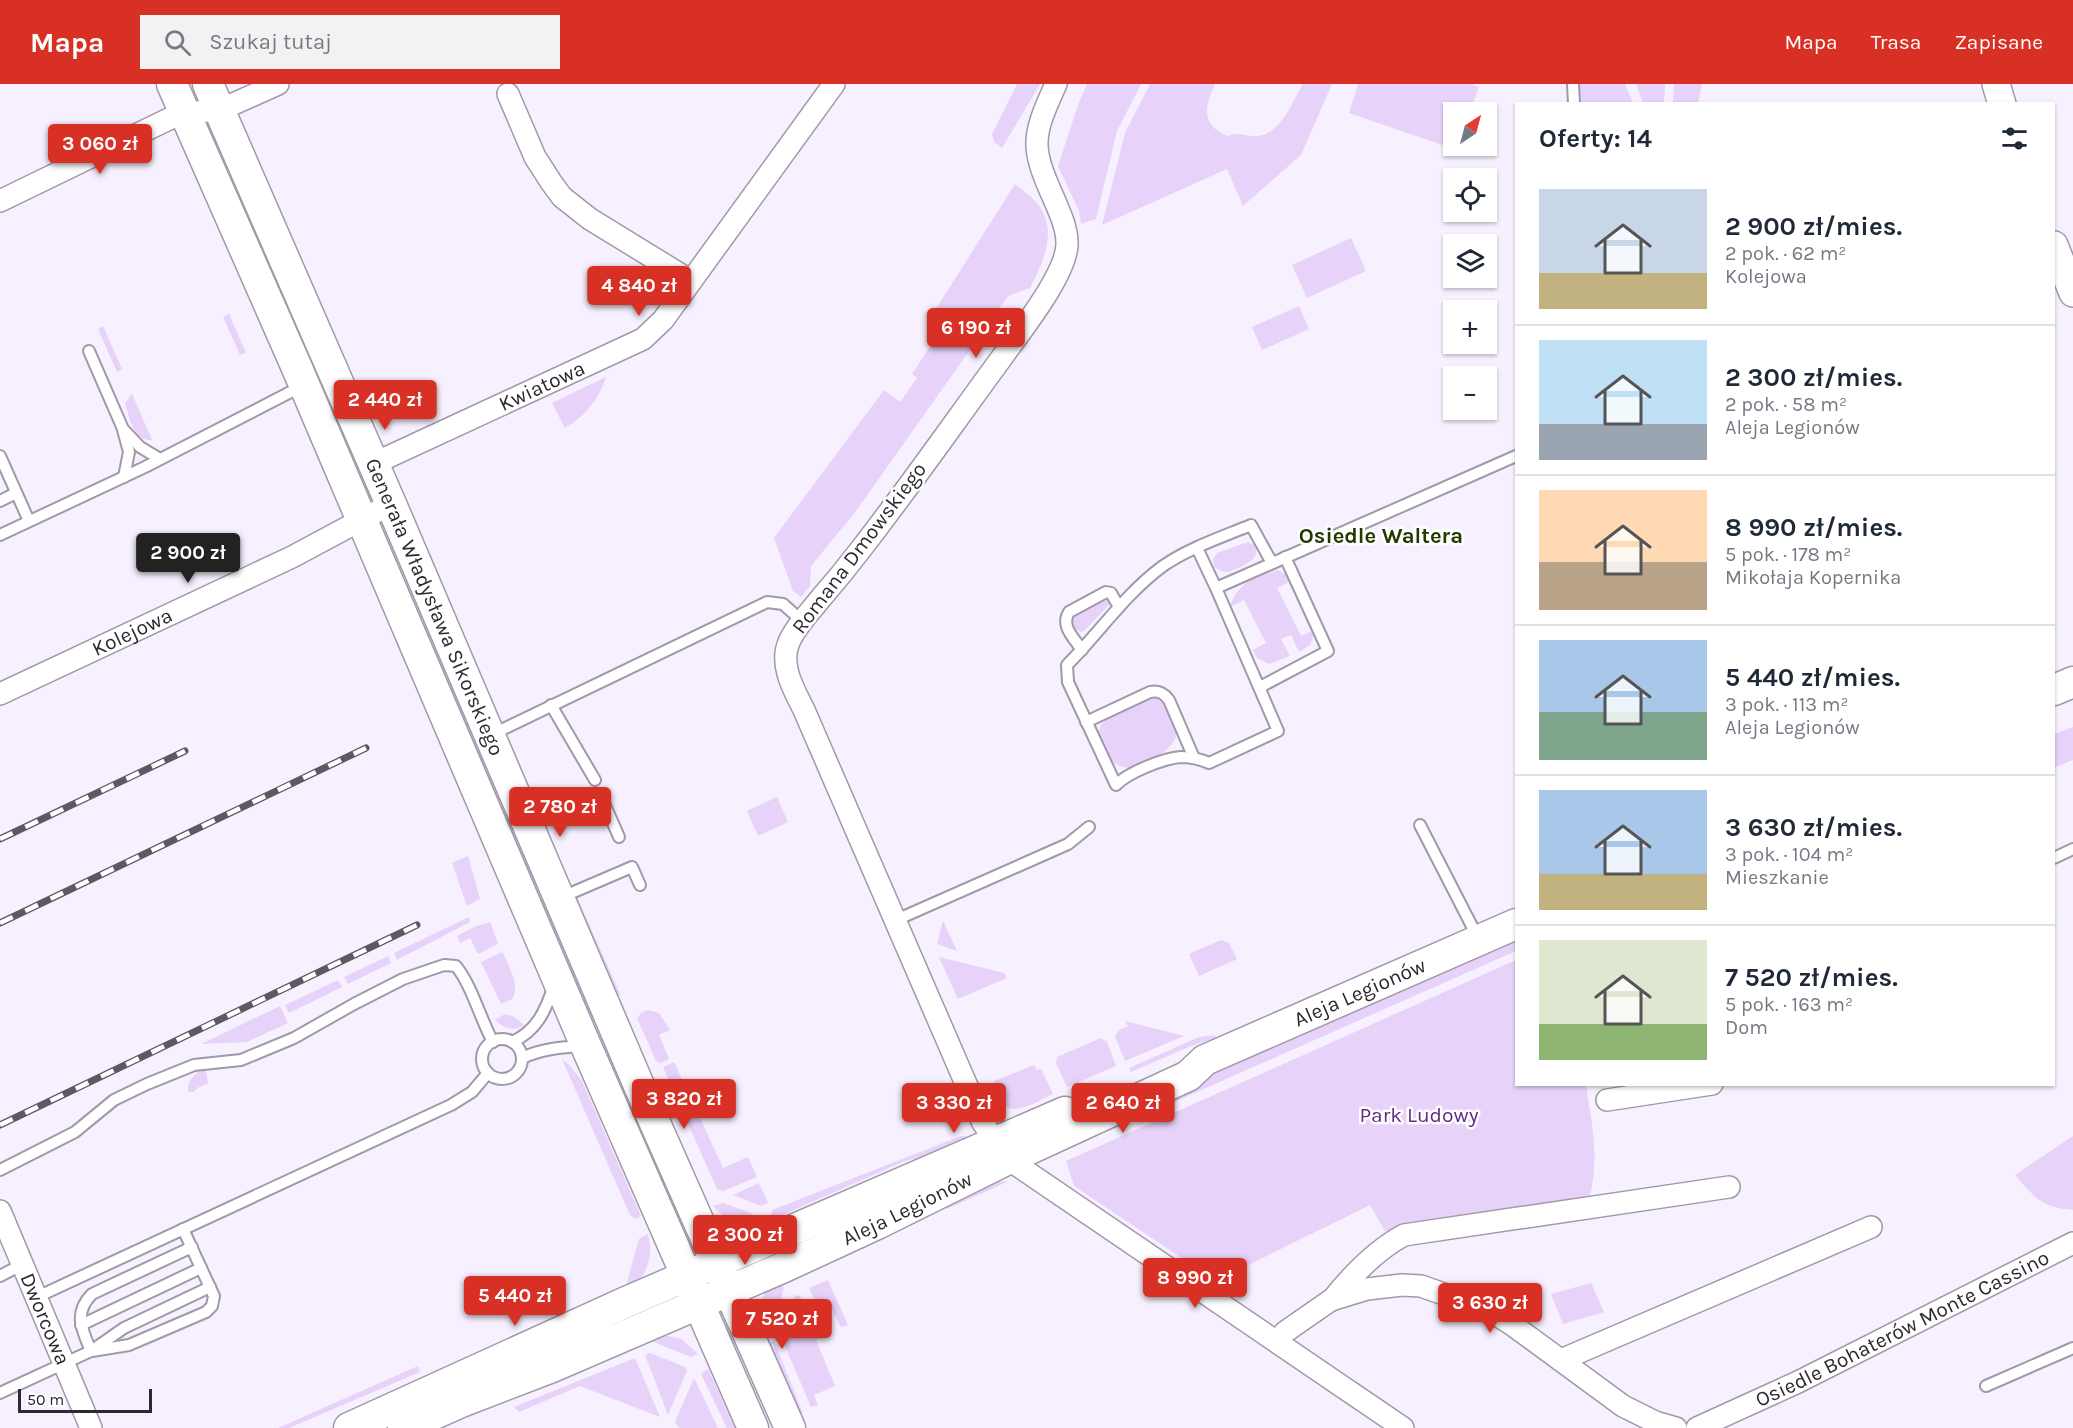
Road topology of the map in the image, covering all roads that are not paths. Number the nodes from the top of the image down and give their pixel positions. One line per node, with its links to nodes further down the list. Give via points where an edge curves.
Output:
1 (172, 84): 11 (main road, Generała Władysława Sikorskiego)
2 (278, 84): 8 (street)
3 (834, 84): 14 (street, Kwiatowa)
4 (1056, 84): 35 (street, Romana Dmowskiego, via 1041,118 1036,142 1042,170 1065,229 1068,243 1064,261 1005,353 868,539)
5 (1996, 84): 10 (street)
6 (1573, 86): 9 (lane)
7 (508, 94): 14 (street, via 535,157 562,197 590,219)
8 (214, 97): 11 (street); 22 (main road, Generała Władysława Sikorskiego)
9 (1574, 102)
10 (2001, 102)
11 (185, 113): 12 (street); 17 (main road, Generała Władysława Sikorskiego)
12 (0, 201)
13 (2055, 247): 15 (street)
14 (691, 280): 22 (street, Kwiatowa, via 663,320 642,339)
15 (2073, 293)
16 (89, 351): 18 (lane)
17 (304, 385): 21 (lane); 27 (main road, Generała Władysława Sikorskiego)
18 (123, 429): 21 (lane, via 140,447); 23 (lane, via 129,452)
19 (0, 456): 24 (lane)
20 (1515, 456): 31 (lane)
21 (160, 459): 23 (lane)
22 (373, 464): 26 (main road, Generała Władysława Sikorskiego)
23 (124, 477): 28 (lane)
24 (16, 493): 25 (lane); 28 (lane)
25 (0, 501)
26 (392, 504): 27 (street, Kolejowa); 43 (main road, Generała Władysława Sikorskiego)
27 (361, 519): 40 (street, Kolejowa, via 291,557); 57 (main road, Generała Władysława Sikorskiego)
28 (29, 521): 29 (lane)
29 (0, 535)
30 (1197, 548): 32 (lane, via 1251,525); 33 (lane); 34 (lane, via 1164,565)
31 (1285, 557): 32 (lane); 38 (lane, via 1328,651)
32 (1272, 563): 33 (lane)
33 (1216, 588): 38 (lane)
34 (1119, 607): 36 (lane); 36 (lane, via 1111,593 1106,592 1069,612 1066,626)
35 (802, 621): 41 (lane, via 783,604 767,602); 54 (street, Romana Dmowskiego, via 788,643 790,680)
36 (1082, 650): 42 (lane, via 1067,665 1066,672)
37 (2073, 682): 39 (main road)
38 (1260, 687): 44 (lane, via 1278,731 1209,763)
39 (2055, 690)
40 (0, 694)
41 (551, 705): 43 (lane); 45 (lane)
42 (1086, 722): 44 (lane, via 1116,785 1123,778 1171,758); 44 (lane, via 1150,692 1160,692 1169,700)
43 (490, 735): 47 (main road, Generała Władysława Sikorskiego)
44 (1194, 758)
45 (596, 780)
46 (1420, 825): 56 (lane)
47 (529, 826): 49 (lane, via 601,796); 53 (main road, Generała Władysława Sikorskiego)
48 (1089, 827): 54 (lane, via 1068,844)
49 (618, 837)
50 (2073, 849): 51 (lane)
51 (2055, 858)
52 (640, 885): 53 (lane, via 632,867)
53 (560, 898): 73 (main road, Generała Władysława Sikorskiego)
54 (896, 920): 65 (street, Romana Dmowskiego, via 984,1123)
55 (1515, 924): 56 (main road, Aleja Legionów)
56 (1479, 941): 65 (main road, Aleja Legionów, via 1205,1060 1188,1077)
57 (556, 976): 59 (lane, via 536,1025); 60 (main road, Generała Władysława Sikorskiego)
58 (493, 1042): 59 (lane); 62 (lane, via 482,1058); 66 (lane, via 463,974 456,966 444,965 403,979 294,1038 241,1060 194,1065 147,1084 114,1100 75,1132)
59 (512, 1042): 61 (lane)
60 (586, 1046): 61 (lane, via 533,1052); 76 (main road, Generała Władysława Sikorskiego)
61 (522, 1058): 62 (lane, via 519,1070 509,1078 496,1078)
62 (488, 1073): 70 (lane, via 472,1092 451,1105)
63 (1699, 1086): 64 (street)
64 (1607, 1100)
65 (1002, 1150): 73 (main road, Aleja Legionów, via 933,1171); 79 (main road, Aleja Legionów, via 877,1224); 84 (street)
66 (0, 1170)
67 (1730, 1187): 81 (street, via 1404,1235 1375,1254)
68 (0, 1211): 74 (street, Dworcowa)
69 (1871, 1227): 87 (street)
70 (183, 1229): 71 (lane); 80 (lane)
71 (192, 1247): 75 (lane); 83 (lane, via 92,1294 83,1306)
72 (2070, 1248): 98 (street, Osiedle Bohaterów Monte Cassino)
73 (716, 1262): 76 (main road, Aleja Legionów); 79 (main road, Generała Władysława Sikorskiego)
74 (23, 1264): 77 (lane); 80 (street, Dworcowa)
75 (201, 1268): 78 (lane); 83 (lane)
76 (686, 1275): 82 (main road, Generała Władysława Sikorskiego); 92 (main road, Aleja Legionów)
77 (0, 1276)
78 (210, 1287): 86 (lane, via 124,1328); 86 (lane, via 214,1302 206,1312 129,1345)
79 (729, 1291): 82 (main road, Aleja Legionów); 95 (main road, Generała Władysława Sikorskiego)
80 (37, 1297): 88 (street, Dworcowa)
81 (1331, 1300): 84 (street, via 1285,1332); 87 (street, via 1376,1288 1421,1286 1489,1310)
82 (699, 1304): 93 (main road, Aleja Legionów); 94 (main road, Generała Władysława Sikorskiego)
83 (81, 1325): 86 (lane)
84 (1278, 1342): 96 (street)
85 (2073, 1348): 89 (lane)
86 (91, 1351): 88 (lane)
87 (1561, 1360): 97 (street, via 1623,1406)
88 (62, 1364): 90 (lane); 91 (street, Dworcowa)
89 (1986, 1386)
90 (0, 1392)
91 (91, 1428)
92 (349, 1428)
93 (403, 1428)
94 (753, 1428)
95 (790, 1428)
96 (1403, 1428)
97 (1676, 1428)
98 (1697, 1428)

